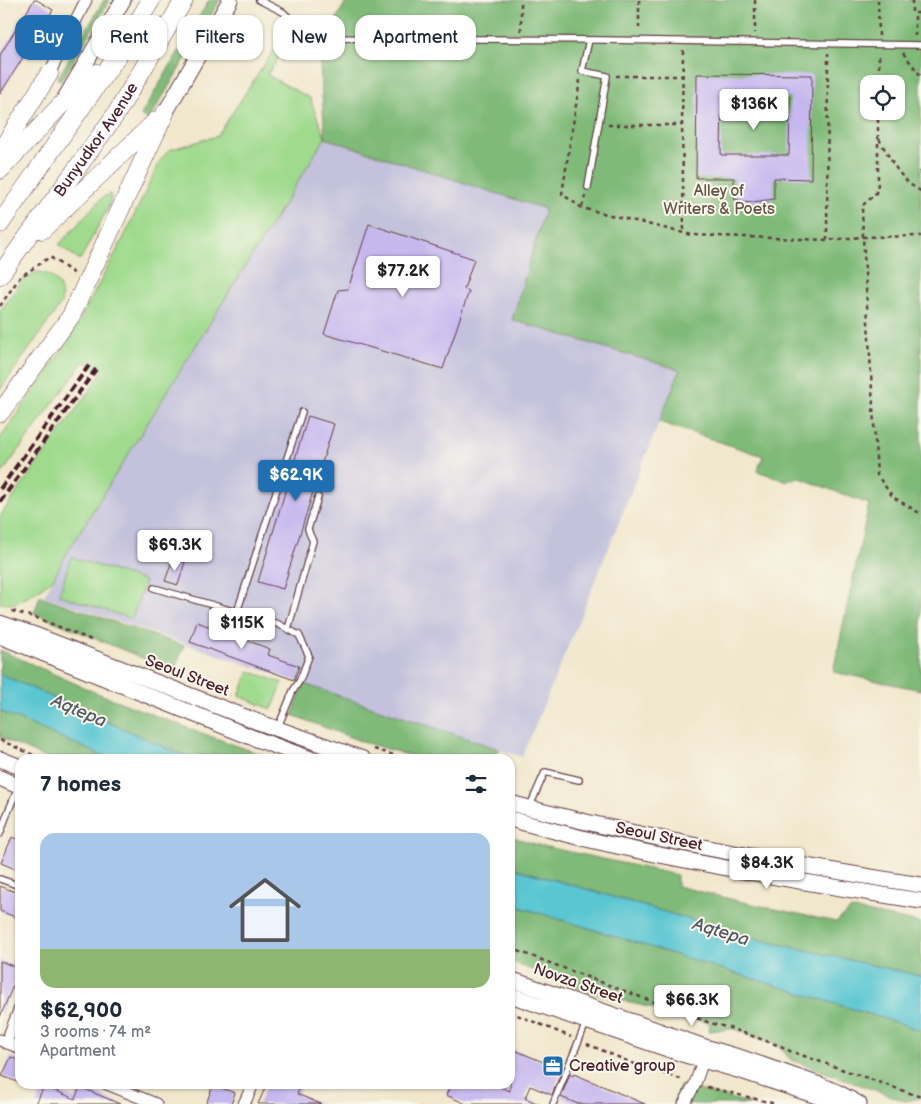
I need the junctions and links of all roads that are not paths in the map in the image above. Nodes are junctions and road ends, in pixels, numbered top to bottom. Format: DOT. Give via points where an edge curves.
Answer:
graph roads {
  1 [pos="86,0"];
  2 [pos="123,0"];
  3 [pos="151,0"];
  4 [pos="184,0"];
  5 [pos="230,0"];
  6 [pos="259,0"];
  7 [pos="142,15"];
  8 [pos="589,40"];
  9 [pos="918,45"];
  10 [pos="112,60"];
  11 [pos="115,60"];
  12 [pos="49,74"];
  13 [pos="60,106"];
  14 [pos="165,113"];
  15 [pos="0,152"];
  16 [pos="0,170"];
  17 [pos="588,187"];
  18 [pos="17,200"];
  19 [pos="0,224"];
  20 [pos="5,268"];
  21 [pos="302,412"];
  22 [pos="0,413"];
  23 [pos="318,497"];
  24 [pos="154,588"];
  25 [pos="237,612"];
  26 [pos="0,623"];
  27 [pos="288,629"];
  28 [pos="0,636"];
  29 [pos="278,729"];
  30 [pos="297,754"];
  31 [pos="348,754"];
  32 [pos="0,759"];
  33 [pos="15,766"];
  34 [pos="0,778"];
  35 [pos="579,780"];
  36 [pos="15,784"];
  37 [pos="15,795"];
  38 [pos="515,804"];
  39 [pos="530,808"];
  40 [pos="515,819"];
  41 [pos="0,834"];
  42 [pos="0,879"];
  43 [pos="15,884"];
  44 [pos="921,885"];
  45 [pos="921,901"];
  46 [pos="515,981"];
  47 [pos="515,997"];
  48 [pos="15,1018"];
  49 [pos="586,1021"];
  50 [pos="3,1041"];
  51 [pos="15,1046"];
  52 [pos="706,1054"];
  53 [pos="123,1089"];
  54 [pos="251,1089"];
  55 [pos="156,1104"];
  56 [pos="244,1104"];
  57 [pos="553,1104"];
  58 [pos="684,1104"];
  59 [pos="841,1104"];
  60 [pos="859,1104"];
  1 -- 12 [label="street"];
  2 -- 13 [label="main road"];
  3 -- 7 [label="main road, Bunyudkor Avenue"];
  4 -- 20 [label="main road, Bunyudkor Avenue" via="116,114"];
  5 -- 14 [label="main road"];
  6 -- 8 [label="lane" via="283,12 300,28 334,38"];
  8 -- 9 [label="lane"];
  8 -- 17 [label="lane" via="582,72 608,76"];
  10 -- 13 [label="main road"];
  11 -- 18 [label="main road, Bunyudkor Avenue"];
  12 -- 15 [label="main road"];
  13 -- 16 [label="main road"];
  13 -- 18 [label="main road"];
  14 -- 20 [label="main road"];
  14 -- 22 [label="main road" via="71,316"];
  18 -- 19 [label="main road, Bunyudkor Avenue"];
  21 -- 25 [label="lane"];
  23 -- 27 [label="lane" via="308,529 313,541"];
  24 -- 25 [label="lane"];
  25 -- 27 [label="lane"];
  26 -- 29 [label="main road, Seoul Street"];
  27 -- 29 [label="lane" via="299,634 309,656"];
  28 -- 30 [label="main road, Seoul Street"];
  29 -- 31 [label="main road, Seoul Street"];
  32 -- 33 [label="main road"];
  34 -- 36 [label="main road"];
  35 -- 39 [label="lane" via="545,772"];
  37 -- 41 [label="lane"];
  38 -- 39 [label="main road, Seoul Street"];
  39 -- 44 [label="main road, Seoul Street" via="716,850"];
  40 -- 45 [label="main road, Seoul Street" via="665,856"];
  42 -- 43 [label="lane"];
  46 -- 52 [label="main road, Novza Street"];
  47 -- 49 [label="main road, Novza Street"];
  48 -- 50 [label="street"];
  49 -- 52 [label="main road, Novza Street" via="682,1054"];
  49 -- 57 [label="lane"];
  50 -- 51 [label="street"];
  52 -- 58 [label="street"];
  52 -- 59 [label="main road, Novza Street" via="741,1071"];
  52 -- 60 [label="main road, Novza Street" via="745,1059 820,1085"];
  53 -- 55 [label="street"];
  54 -- 56 [label="street"];
}
